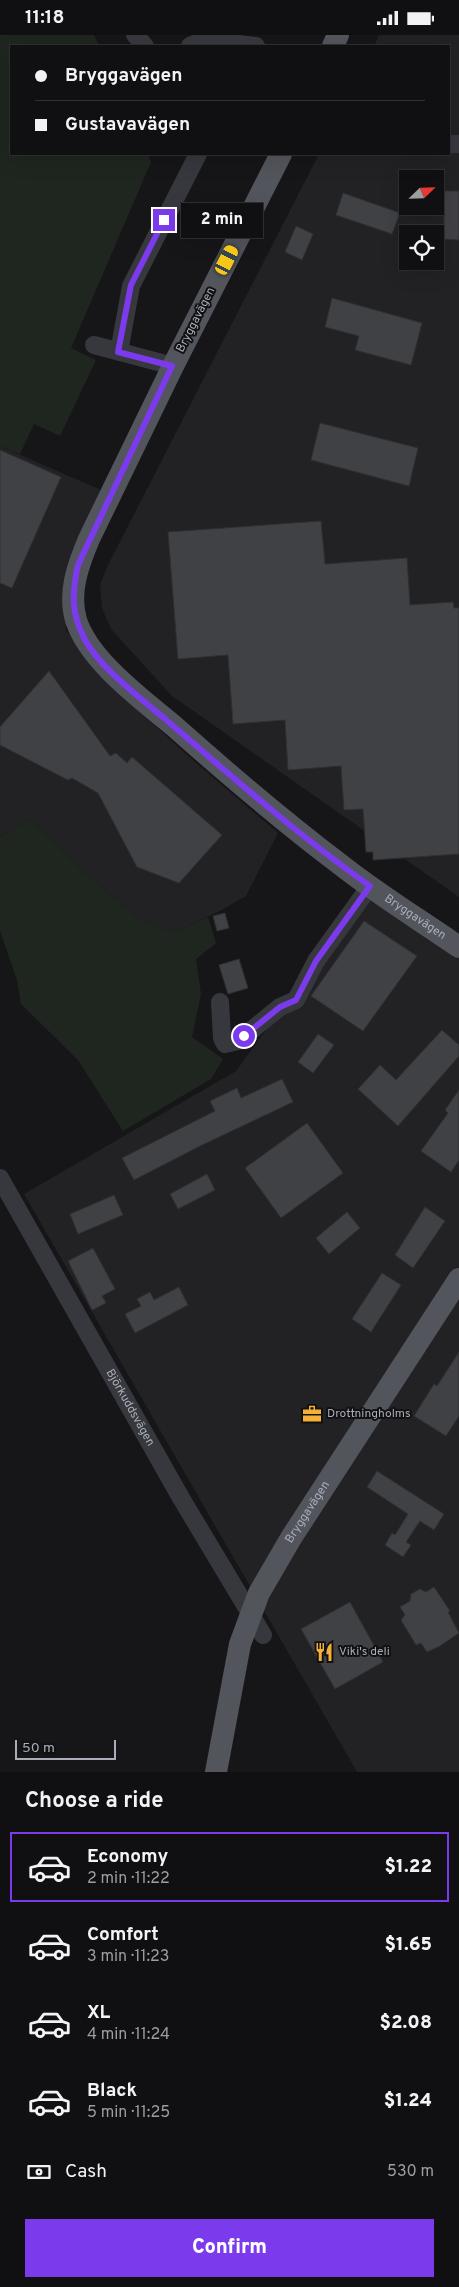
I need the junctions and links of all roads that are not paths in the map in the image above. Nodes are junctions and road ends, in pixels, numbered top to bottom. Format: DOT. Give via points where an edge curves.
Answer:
graph roads {
  1 [pos="135,35"];
  2 [pos="200,42"];
  3 [pos="144,45"];
  4 [pos="242,45"];
  5 [pos="197,155"];
  6 [pos="280,155"];
  7 [pos="94,345"];
  8 [pos="118,352"];
  9 [pos="172,366"];
  10 [pos="370,886"];
  11 [pos="459,947"];
  12 [pos="220,1001"];
  13 [pos="0,1178"];
  14 [pos="459,1279"];
  15 [pos="251,1612"];
  16 [pos="262,1635"];
  17 [pos="216,1772"];
  1 -- 3 [label="street"];
  2 -- 4 [label="street"];
  5 -- 8 [label="street" via="131,285"];
  6 -- 9 [label="main road, Bryggavägen"];
  7 -- 8 [label="street"];
  8 -- 9 [label="street"];
  9 -- 10 [label="main road, Bryggavägen" via="78,565 72,597 76,621 85,640 100,659 143,700 234,779"];
  10 -- 11 [label="main road, Bryggavägen"];
  10 -- 12 [label="street, Bryggavägen" via="316,961 296,1000 280,1007 230,1044 222,1038"];
  13 -- 15 [label="street, Björkuddsvägen" via="182,1498"];
  14 -- 15 [label="main road, Bryggavägen" via="291,1538"];
  15 -- 16 [label="street, Björkuddsvägen"];
  15 -- 17 [label="main road, Bryggavägen" via="240,1644"];
}
